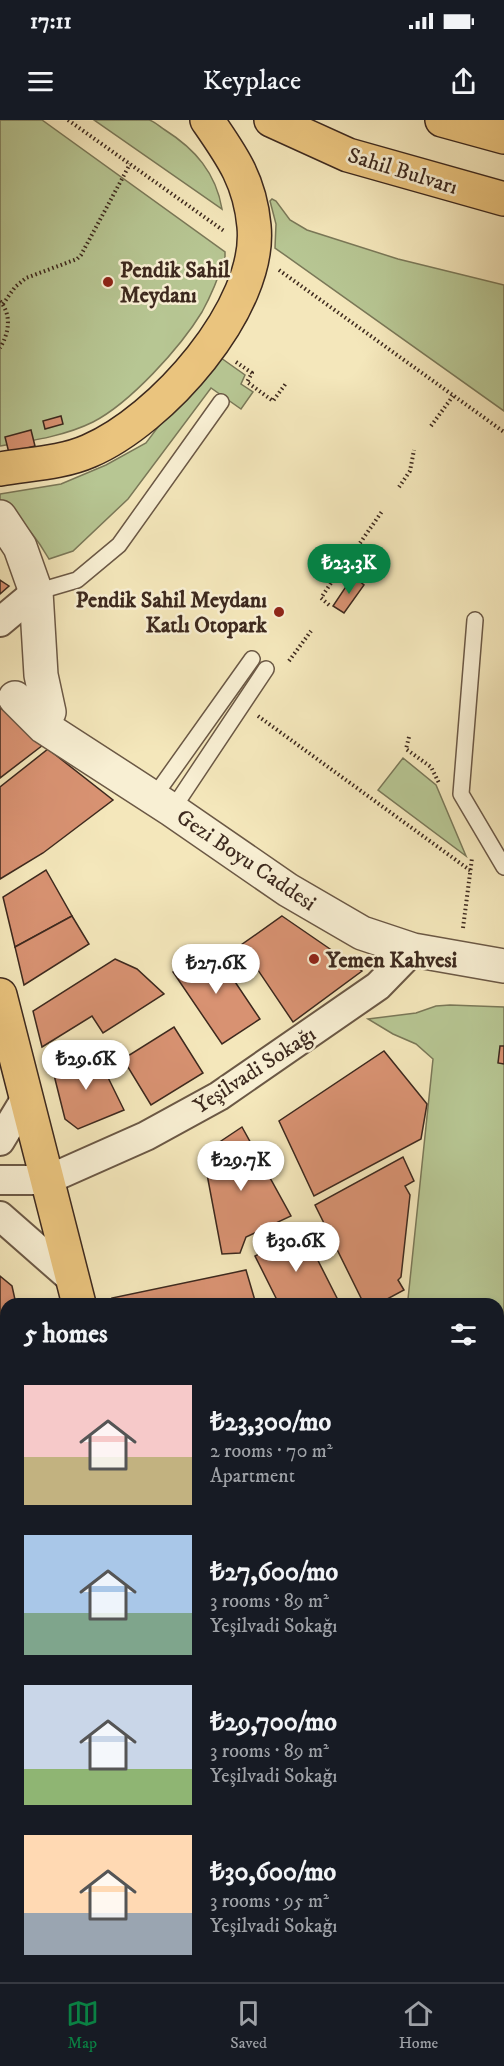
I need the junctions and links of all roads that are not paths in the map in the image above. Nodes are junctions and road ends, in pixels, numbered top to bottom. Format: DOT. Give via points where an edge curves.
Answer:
graph roads {
  1 [pos="207,120"];
  2 [pos="270,120"];
  3 [pos="442,120"];
  4 [pos="504,137"];
  5 [pos="504,199"];
  6 [pos="221,402"];
  7 [pos="0,469"];
  8 [pos="0,517"];
  9 [pos="36,592"];
  10 [pos="475,620"];
  11 [pos="0,622"];
  12 [pos="252,659"];
  13 [pos="266,669"];
  14 [pos="8,693"];
  15 [pos="49,711"];
  16 [pos="166,799"];
  17 [pos="504,867"];
  18 [pos="406,948"];
  19 [pos="504,966"];
  20 [pos="0,995"];
  21 [pos="26,1098"];
  22 [pos="0,1141"];
  23 [pos="0,1180"];
  24 [pos="47,1180"];
  25 [pos="0,1216"];
  26 [pos="76,1292"];
  1 -- 7 [label="main road" via="242,175 254,227 254,252 248,276 226,323 168,394 127,430 68,458"];
  2 -- 5 [label="main road, Sahil Bulvarı" via="348,155"];
  3 -- 4 [label="main road"];
  6 -- 9 [label="lane" via="119,545 77,580"];
  8 -- 9 [label="street" via="20,547"];
  9 -- 11 [label="street"];
  9 -- 15 [label="street" via="41,675"];
  10 -- 17 [label="lane" via="461,794"];
  12 -- 16 [label="lane"];
  13 -- 16 [label="lane"];
  14 -- 15 [label="street"];
  14 -- 16 [label="street, Gezi Boyu Caddesi" via="44,727"];
  15 -- 16 [label="street"];
  16 -- 18 [label="street" via="370,922"];
  18 -- 19 [label="street"];
  18 -- 24 [label="street, Yeşilvadi Sokağı" via="378,986 219,1096 146,1136"];
  20 -- 21 [label="main road"];
  21 -- 22 [label="street"];
  21 -- 24 [label="main road"];
  23 -- 24 [label="street"];
  24 -- 26 [label="main road"];
  25 -- 26 [label="street"];
}
